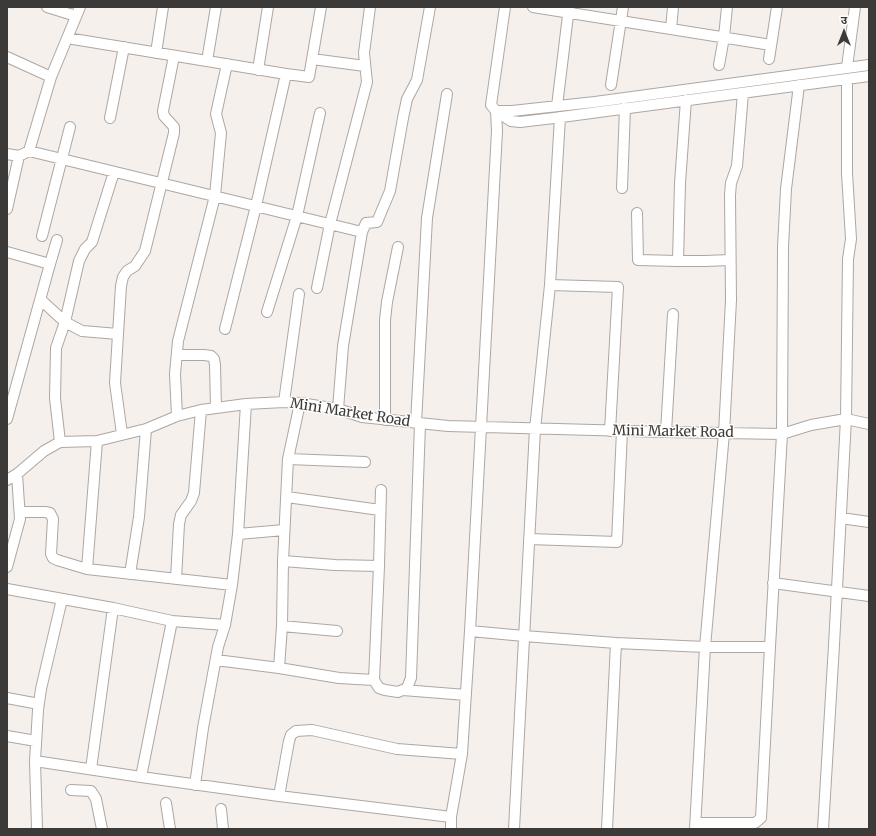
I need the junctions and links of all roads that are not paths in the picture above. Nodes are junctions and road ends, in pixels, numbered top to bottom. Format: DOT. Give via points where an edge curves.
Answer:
graph roads {
  1 [pos="47,7"];
  2 [pos="163,7"];
  3 [pos="216,7"];
  4 [pos="268,7"];
  5 [pos="321,7"];
  6 [pos="370,7"];
  7 [pos="430,7"];
  8 [pos="505,7"];
  9 [pos="533,7"];
  10 [pos="623,7"];
  11 [pos="674,7"];
  12 [pos="727,7"];
  13 [pos="776,7"];
  14 [pos="855,7"];
  15 [pos="569,10"];
  16 [pos="78,12"];
  17 [pos="621,21"];
  18 [pos="671,28"];
  19 [pos="724,37"];
  20 [pos="67,38"];
  21 [pos="771,45"];
  22 [pos="124,47"];
  23 [pos="156,53"];
  24 [pos="174,56"];
  25 [pos="7,57"];
  26 [pos="312,59"];
  27 [pos="769,59"];
  28 [pos="207,61"];
  29 [pos="227,64"];
  30 [pos="869,65"];
  31 [pos="365,66"];
  32 [pos="719,66"];
  33 [pos="847,67"];
  34 [pos="258,70"];
  35 [pos="286,74"];
  36 [pos="869,76"];
  37 [pos="51,78"];
  38 [pos="847,79"];
  39 [pos="611,85"];
  40 [pos="799,85"];
  41 [pos="743,92"];
  42 [pos="447,94"];
  43 [pos="686,100"];
  44 [pos="557,106"];
  45 [pos="625,108"];
  46 [pos="496,111"];
  47 [pos="320,113"];
  48 [pos="560,117"];
  49 [pos="110,118"];
  50 [pos="70,126"];
  51 [pos="30,151"];
  52 [pos="7,154"];
  53 [pos="19,156"];
  54 [pos="61,158"];
  55 [pos="114,172"];
  56 [pos="161,183"];
  57 [pos="622,188"];
  58 [pos="215,196"];
  59 [pos="256,206"];
  60 [pos="7,209"];
  61 [pos="637,213"];
  62 [pos="297,216"];
  63 [pos="330,224"];
  64 [pos="362,232"];
  65 [pos="42,236"];
  66 [pos="57,240"];
  67 [pos="398,247"];
  68 [pos="7,252"];
  69 [pos="730,260"];
  70 [pos="678,261"];
  71 [pos="50,264"];
  72 [pos="550,285"];
  73 [pos="317,288"];
  74 [pos="299,294"];
  75 [pos="41,300"];
  76 [pos="267,312"];
  77 [pos="673,314"];
  78 [pos="65,322"];
  79 [pos="225,329"];
  80 [pos="118,334"];
  81 [pos="177,355"];
  82 [pos="284,402"];
  83 [pos="246,404"];
  84 [pos="300,404"];
  85 [pos="216,408"];
  86 [pos="338,409"];
  87 [pos="201,410"];
  88 [pos="177,416"];
  89 [pos="7,418"];
  90 [pos="846,419"];
  91 [pos="385,420"];
  92 [pos="418,424"];
  93 [pos="869,424"];
  94 [pos="481,427"];
  95 [pos="146,429"];
  96 [pos="535,429"];
  97 [pos="610,431"];
  98 [pos="622,431"];
  99 [pos="666,432"];
  100 [pos="724,433"];
  101 [pos="122,434"];
  102 [pos="782,434"];
  103 [pos="97,441"];
  104 [pos="60,442"];
  105 [pos="288,459"];
  106 [pos="365,462"];
  107 [pos="17,474"];
  108 [pos="7,480"];
  109 [pos="381,490"];
  110 [pos="287,497"];
  111 [pos="380,510"];
  112 [pos="20,512"];
  113 [pos="841,518"];
  114 [pos="869,522"];
  115 [pos="284,530"];
  116 [pos="238,534"];
  117 [pos="529,539"];
  118 [pos="283,561"];
  119 [pos="379,566"];
  120 [pos="7,567"];
  121 [pos="86,569"];
  122 [pos="130,574"];
  123 [pos="176,579"];
  124 [pos="773,583"];
  125 [pos="232,585"];
  126 [pos="7,589"];
  127 [pos="837,592"];
  128 [pos="869,596"];
  129 [pos="62,599"];
  130 [pos="113,608"];
  131 [pos="172,621"];
  132 [pos="225,625"];
  133 [pos="282,626"];
  134 [pos="337,631"];
  135 [pos="470,631"];
  136 [pos="524,636"];
  137 [pos="616,642"];
  138 [pos="706,647"];
  139 [pos="770,647"];
  140 [pos="216,660"];
  141 [pos="279,668"];
  142 [pos="374,680"];
  143 [pos="403,690"];
  144 [pos="466,695"];
  145 [pos="7,698"];
  146 [pos="39,704"];
  147 [pos="7,736"];
  148 [pos="36,741"];
  149 [pos="462,754"];
  150 [pos="35,761"];
  151 [pos="91,769"];
  152 [pos="141,777"];
  153 [pos="195,785"];
  154 [pos="71,790"];
  155 [pos="279,796"];
  156 [pos="166,804"];
  157 [pos="221,809"];
  158 [pos="451,817"];
  159 [pos="695,826"];
  160 [pos="38,829"];
  161 [pos="102,829"];
  162 [pos="170,829"];
  163 [pos="223,829"];
  164 [pos="451,829"];
  165 [pos="514,829"];
  166 [pos="606,829"];
  167 [pos="823,829"];
  1 -- 16 [label="street"];
  2 -- 23 [label="street"];
  3 -- 28 [label="street"];
  4 -- 34 [label="street"];
  5 -- 26 [label="street"];
  6 -- 31 [label="street" via="364,53"];
  7 -- 64 [label="street" via="417,80 406,103 390,190 377,222 366,223"];
  8 -- 46 [label="street" via="491,105"];
  9 -- 15 [label="street"];
  10 -- 17 [label="street"];
  11 -- 18 [label="street"];
  12 -- 19 [label="street"];
  13 -- 21 [label="street"];
  14 -- 33 [label="street"];
  15 -- 17 [label="street"];
  15 -- 44 [label="street"];
  16 -- 20 [label="street"];
  17 -- 18 [label="street"];
  17 -- 39 [label="street"];
  18 -- 19 [label="street"];
  19 -- 21 [label="street"];
  19 -- 32 [label="street"];
  20 -- 22 [label="street"];
  20 -- 37 [label="street"];
  21 -- 27 [label="street"];
  22 -- 23 [label="street"];
  22 -- 49 [label="street"];
  23 -- 24 [label="street"];
  24 -- 28 [label="street"];
  24 -- 56 [label="street" via="163,112 174,127 174,132"];
  25 -- 37 [label="street"];
  26 -- 31 [label="street"];
  26 -- 35 [label="street" via="309,77"];
  28 -- 29 [label="street"];
  29 -- 34 [label="street"];
  29 -- 58 [label="street" via="216,114 221,133"];
  30 -- 33 [label="street"];
  31 -- 63 [label="street" via="367,82"];
  33 -- 44 [label="street"];
  34 -- 35 [label="street"];
  35 -- 59 [label="street"];
  36 -- 38 [label="street"];
  37 -- 51 [label="street"];
  38 -- 40 [label="street"];
  38 -- 90 [label="street" via="847,173 851,239 848,259"];
  40 -- 41 [label="street"];
  40 -- 102 [label="street" via="786,189 783,247"];
  41 -- 43 [label="street"];
  41 -- 69 [label="street" via="737,166 730,195"];
  42 -- 92 [label="street" via="426,218"];
  43 -- 45 [label="street"];
  43 -- 70 [label="street"];
  44 -- 46 [label="street"];
  45 -- 48 [label="street"];
  45 -- 57 [label="street"];
  46 -- 48 [label="street" via="511,121 520,122"];
  46 -- 94 [label="street"];
  47 -- 62 [label="street"];
  48 -- 72 [label="street"];
  50 -- 54 [label="street"];
  51 -- 53 [label="street"];
  51 -- 54 [label="street"];
  52 -- 53 [label="street"];
  53 -- 60 [label="street"];
  54 -- 55 [label="street"];
  54 -- 65 [label="street"];
  55 -- 56 [label="street"];
  55 -- 78 [label="street" via="92,242 79,261"];
  56 -- 58 [label="street"];
  56 -- 80 [label="street" via="144,251 135,266 127,271 121,286"];
  58 -- 59 [label="street"];
  58 -- 81 [label="street" via="186,306"];
  59 -- 62 [label="street"];
  59 -- 79 [label="street"];
  61 -- 70 [label="street" via="638,260"];
  62 -- 63 [label="street"];
  62 -- 76 [label="street"];
  63 -- 64 [label="street"];
  63 -- 73 [label="street"];
  64 -- 86 [label="street" via="343,346"];
  66 -- 71 [label="street"];
  67 -- 91 [label="street" via="385,320"];
  68 -- 71 [label="street"];
  69 -- 70 [label="street"];
  69 -- 100 [label="street" via="731,300"];
  71 -- 75 [label="street"];
  72 -- 96 [label="street"];
  72 -- 97 [label="street" via="618,287"];
  74 -- 82 [label="street"];
  75 -- 78 [label="street"];
  75 -- 89 [label="street"];
  77 -- 99 [label="street"];
  78 -- 80 [label="street" via="82,331"];
  78 -- 104 [label="street" via="56,348 55,398"];
  80 -- 101 [label="street" via="115,383"];
  81 -- 85 [label="street" via="204,355 214,359"];
  81 -- 88 [label="street"];
  82 -- 83 [label="street, Mini Market Road"];
  82 -- 84 [label="street, Mini Market Road"];
  83 -- 85 [label="street, Mini Market Road"];
  83 -- 116 [label="street"];
  84 -- 86 [label="street, Mini Market Road"];
  84 -- 105 [label="street"];
  85 -- 87 [label="street, Mini Market Road"];
  86 -- 91 [label="street, Mini Market Road" via="362,417"];
  87 -- 88 [label="street, Mini Market Road"];
  87 -- 123 [label="street" via="194,493 179,524"];
  88 -- 95 [label="street, Mini Market Road"];
  90 -- 93 [label="street"];
  90 -- 102 [label="street, Mini Market Road" via="811,425"];
  90 -- 113 [label="street"];
  91 -- 92 [label="street, Mini Market Road"];
  92 -- 94 [label="street, Mini Market Road"];
  92 -- 143 [label="street" via="411,678 409,685"];
  94 -- 96 [label="street, Mini Market Road"];
  94 -- 135 [label="street"];
  95 -- 101 [label="street, Mini Market Road"];
  95 -- 122 [label="street" via="139,517"];
  96 -- 97 [label="street, Mini Market Road"];
  96 -- 117 [label="street"];
  97 -- 98 [label="street, Mini Market Road"];
  98 -- 99 [label="street, Mini Market Road"];
  98 -- 117 [label="street" via="617,542"];
  99 -- 100 [label="street, Mini Market Road"];
  100 -- 102 [label="street, Mini Market Road"];
  100 -- 138 [label="street"];
  101 -- 103 [label="street, Mini Market Road"];
  102 -- 124 [label="street"];
  103 -- 104 [label="street, Mini Market Road"];
  103 -- 121 [label="street"];
  104 -- 107 [label="street, Mini Market Road" via="44,451"];
  105 -- 106 [label="street"];
  105 -- 110 [label="street"];
  107 -- 108 [label="street, Mini Market Road"];
  107 -- 112 [label="street"];
  109 -- 111 [label="street"];
  110 -- 111 [label="street"];
  110 -- 115 [label="street"];
  111 -- 119 [label="street"];
  112 -- 120 [label="street"];
  112 -- 121 [label="street" via="50,513 53,519 50,554 57,560"];
  113 -- 114 [label="street"];
  113 -- 127 [label="street"];
  115 -- 116 [label="street"];
  115 -- 118 [label="street"];
  116 -- 125 [label="street"];
  117 -- 136 [label="street"];
  118 -- 119 [label="street"];
  118 -- 133 [label="street"];
  119 -- 142 [label="street"];
  121 -- 122 [label="street"];
  122 -- 123 [label="street"];
  123 -- 125 [label="street"];
  124 -- 127 [label="street"];
  124 -- 139 [label="street"];
  125 -- 132 [label="street"];
  126 -- 129 [label="street"];
  127 -- 128 [label="street"];
  127 -- 167 [label="street"];
  129 -- 130 [label="street"];
  129 -- 146 [label="street"];
  130 -- 131 [label="street"];
  130 -- 151 [label="street"];
  131 -- 132 [label="street"];
  131 -- 152 [label="street"];
  132 -- 140 [label="street"];
  133 -- 134 [label="street"];
  133 -- 141 [label="street"];
  135 -- 136 [label="street"];
  135 -- 144 [label="street"];
  136 -- 137 [label="street"];
  136 -- 165 [label="street"];
  137 -- 138 [label="street"];
  137 -- 166 [label="street"];
  138 -- 139 [label="street"];
  138 -- 159 [label="street"];
  139 -- 159 [label="street" via="761,818 756,823"];
  140 -- 141 [label="street"];
  140 -- 153 [label="street"];
  141 -- 142 [label="street" via="340,678"];
  142 -- 143 [label="street" via="379,688 398,692"];
  143 -- 144 [label="street"];
  144 -- 149 [label="street"];
  145 -- 146 [label="street"];
  146 -- 148 [label="street"];
  147 -- 148 [label="street"];
  148 -- 150 [label="street"];
  149 -- 155 [label="street" via="397,749 312,730 296,732 291,735 289,741"];
  149 -- 158 [label="street"];
  150 -- 151 [label="street"];
  150 -- 160 [label="street"];
  151 -- 152 [label="street"];
  152 -- 153 [label="street"];
  153 -- 155 [label="street"];
  154 -- 161 [label="street" via="91,791 96,798"];
  155 -- 158 [label="street"];
  156 -- 162 [label="street"];
  157 -- 163 [label="street"];
  158 -- 164 [label="street"];
}
